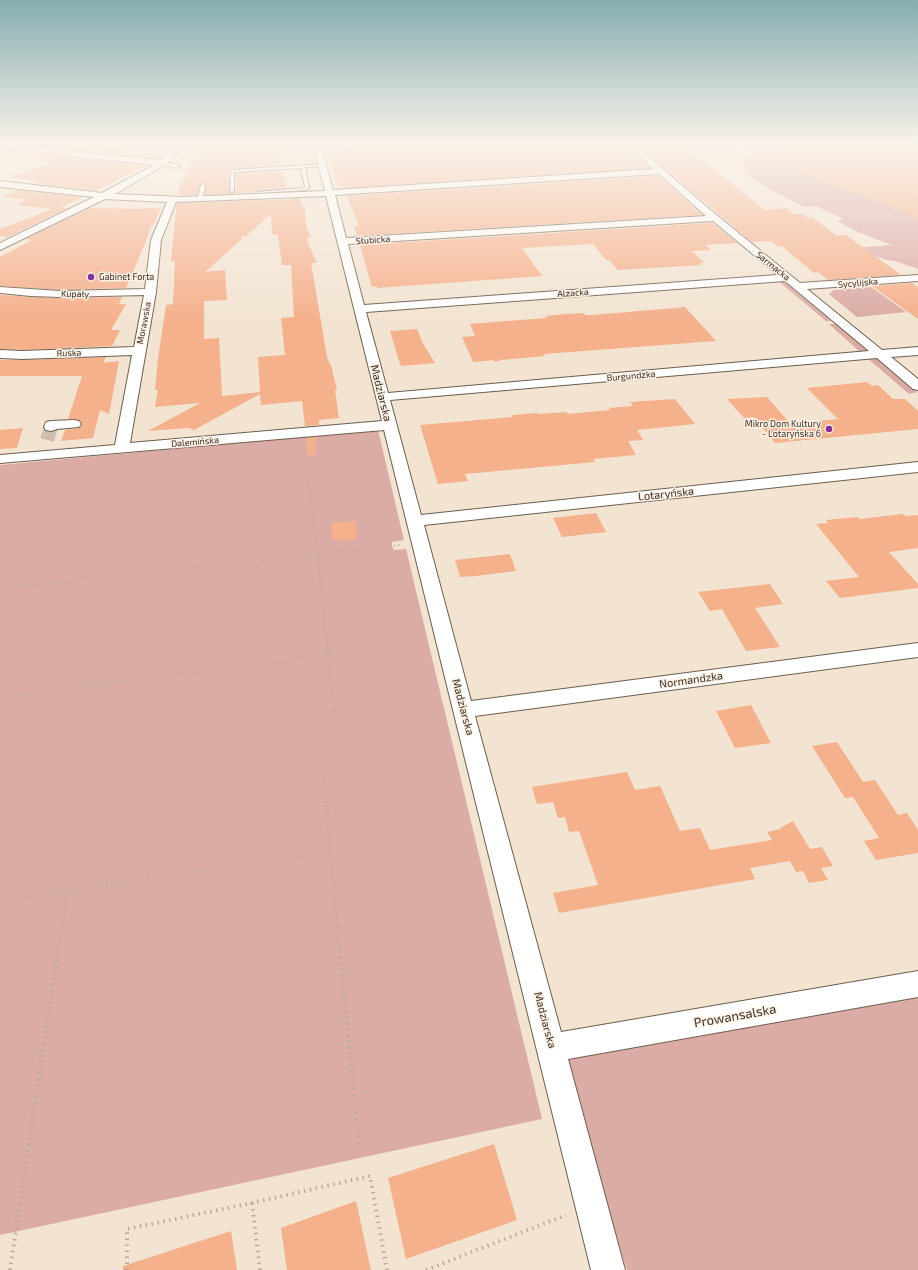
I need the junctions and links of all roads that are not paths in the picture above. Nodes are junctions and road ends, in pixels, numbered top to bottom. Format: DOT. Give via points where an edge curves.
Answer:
graph roads {
  1 [pos="89,203"];
  2 [pos="170,203"];
  3 [pos="333,203"];
  4 [pos="698,203"];
  5 [pos="715,218"];
  6 [pos="342,241"];
  7 [pos="0,246"];
  8 [pos="787,278"];
  9 [pos="918,278"];
  10 [pos="798,286"];
  11 [pos="0,290"];
  12 [pos="150,292"];
  13 [pos="360,309"];
  14 [pos="139,351"];
  15 [pos="918,351"];
  16 [pos="0,354"];
  17 [pos="880,355"];
  18 [pos="918,386"];
  19 [pos="383,397"];
  20 [pos="74,424"];
  21 [pos="389,425"];
  22 [pos="51,427"];
  23 [pos="122,448"];
  24 [pos="0,458"];
  25 [pos="918,467"];
  26 [pos="414,521"];
  27 [pos="918,650"];
  28 [pos="464,710"];
  29 [pos="918,984"];
  30 [pos="552,1048"];
  31 [pos="608,1270"];
  1 -- 7 [label="street"];
  2 -- 12 [label="street, Morawska" via="156,240"];
  3 -- 6 [label="street, Madziarska"];
  4 -- 5 [label="street, Sarmacka"];
  5 -- 6 [label="street, Słubicka"];
  5 -- 8 [label="street, Sarmacka"];
  6 -- 13 [label="street, Madziarska"];
  8 -- 10 [label="street, Sarmacka"];
  8 -- 13 [label="street, Alzacka"];
  9 -- 10 [label="street, Sycylijska"];
  10 -- 17 [label="street, Sarmacka"];
  11 -- 12 [label="street, Kupały" via="60,294"];
  12 -- 14 [label="street, Morawska"];
  13 -- 19 [label="street, Madziarska"];
  14 -- 16 [label="street, Ruska"];
  14 -- 23 [label="street, Morawska"];
  15 -- 17 [label="street, Burgundzka"];
  17 -- 18 [label="street, Sarmacka"];
  17 -- 19 [label="street, Burgundzka"];
  19 -- 21 [label="street, Madziarska"];
  20 -- 22 [label="street"];
  21 -- 23 [label="street, Dalemińska"];
  21 -- 26 [label="street, Madziarska"];
  23 -- 24 [label="street, Dalemińska"];
  25 -- 26 [label="street, Lotaryńska"];
  26 -- 28 [label="street, Madziarska"];
  27 -- 28 [label="street, Normandzka"];
  28 -- 30 [label="street, Madziarska"];
  29 -- 30 [label="street, Prowansalska"];
  30 -- 31 [label="street, Madziarska"];
}
